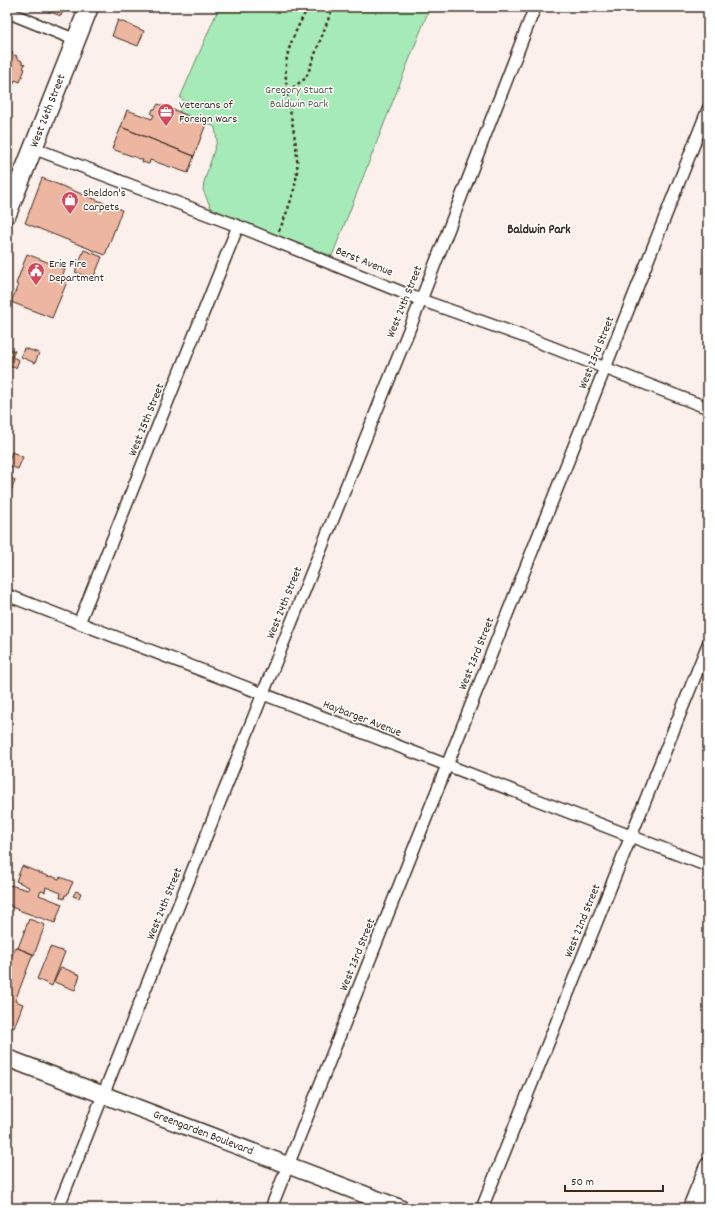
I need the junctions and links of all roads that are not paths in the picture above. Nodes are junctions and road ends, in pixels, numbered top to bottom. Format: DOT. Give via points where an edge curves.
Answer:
graph roads {
  1 [pos="89,7"];
  2 [pos="535,7"];
  3 [pos="7,12"];
  4 [pos="76,40"];
  5 [pos="708,109"];
  6 [pos="33,148"];
  7 [pos="7,214"];
  8 [pos="238,226"];
  9 [pos="421,300"];
  10 [pos="605,368"];
  11 [pos="708,408"];
  12 [pos="7,595"];
  13 [pos="79,623"];
  14 [pos="708,644"];
  15 [pos="262,694"];
  16 [pos="447,765"];
  17 [pos="631,836"];
  18 [pos="708,866"];
  19 [pos="7,1058"];
  20 [pos="103,1094"];
  21 [pos="288,1165"];
  22 [pos="708,1166"];
  23 [pos="58,1208"];
  24 [pos="271,1208"];
  25 [pos="400,1208"];
  26 [pos="482,1208"];
  27 [pos="691,1208"];
  1 -- 4 [label="main road, West 26th Street"];
  2 -- 9 [label="street, West 24th Street"];
  3 -- 4 [label="street"];
  4 -- 6 [label="main road, West 26th Street"];
  5 -- 10 [label="street, West 23rd Street"];
  6 -- 7 [label="main road, West 26th Street"];
  6 -- 8 [label="street, Berst Avenue"];
  8 -- 9 [label="street, Berst Avenue"];
  8 -- 13 [label="street, West 25th Street"];
  9 -- 10 [label="street, Berst Avenue"];
  9 -- 15 [label="street, West 24th Street"];
  10 -- 11 [label="street, Berst Avenue"];
  10 -- 16 [label="street, West 23rd Street"];
  12 -- 13 [label="street, Haybarger Avenue"];
  13 -- 15 [label="street, Haybarger Avenue"];
  14 -- 17 [label="street, West 22nd Street"];
  15 -- 16 [label="street, Haybarger Avenue"];
  15 -- 20 [label="street, West 24th Street"];
  16 -- 17 [label="street, Haybarger Avenue"];
  16 -- 21 [label="street, West 23rd Street"];
  17 -- 18 [label="street, Haybarger Avenue"];
  17 -- 26 [label="street, West 22nd Street"];
  19 -- 20 [label="street, Greengarden Boulevard"];
  20 -- 21 [label="street, Greengarden Boulevard"];
  20 -- 23 [label="street, West 24th Street"];
  21 -- 24 [label="street, West 23rd Street"];
  21 -- 25 [label="street, Greengarden Boulevard"];
  22 -- 27 [label="street"];
}
